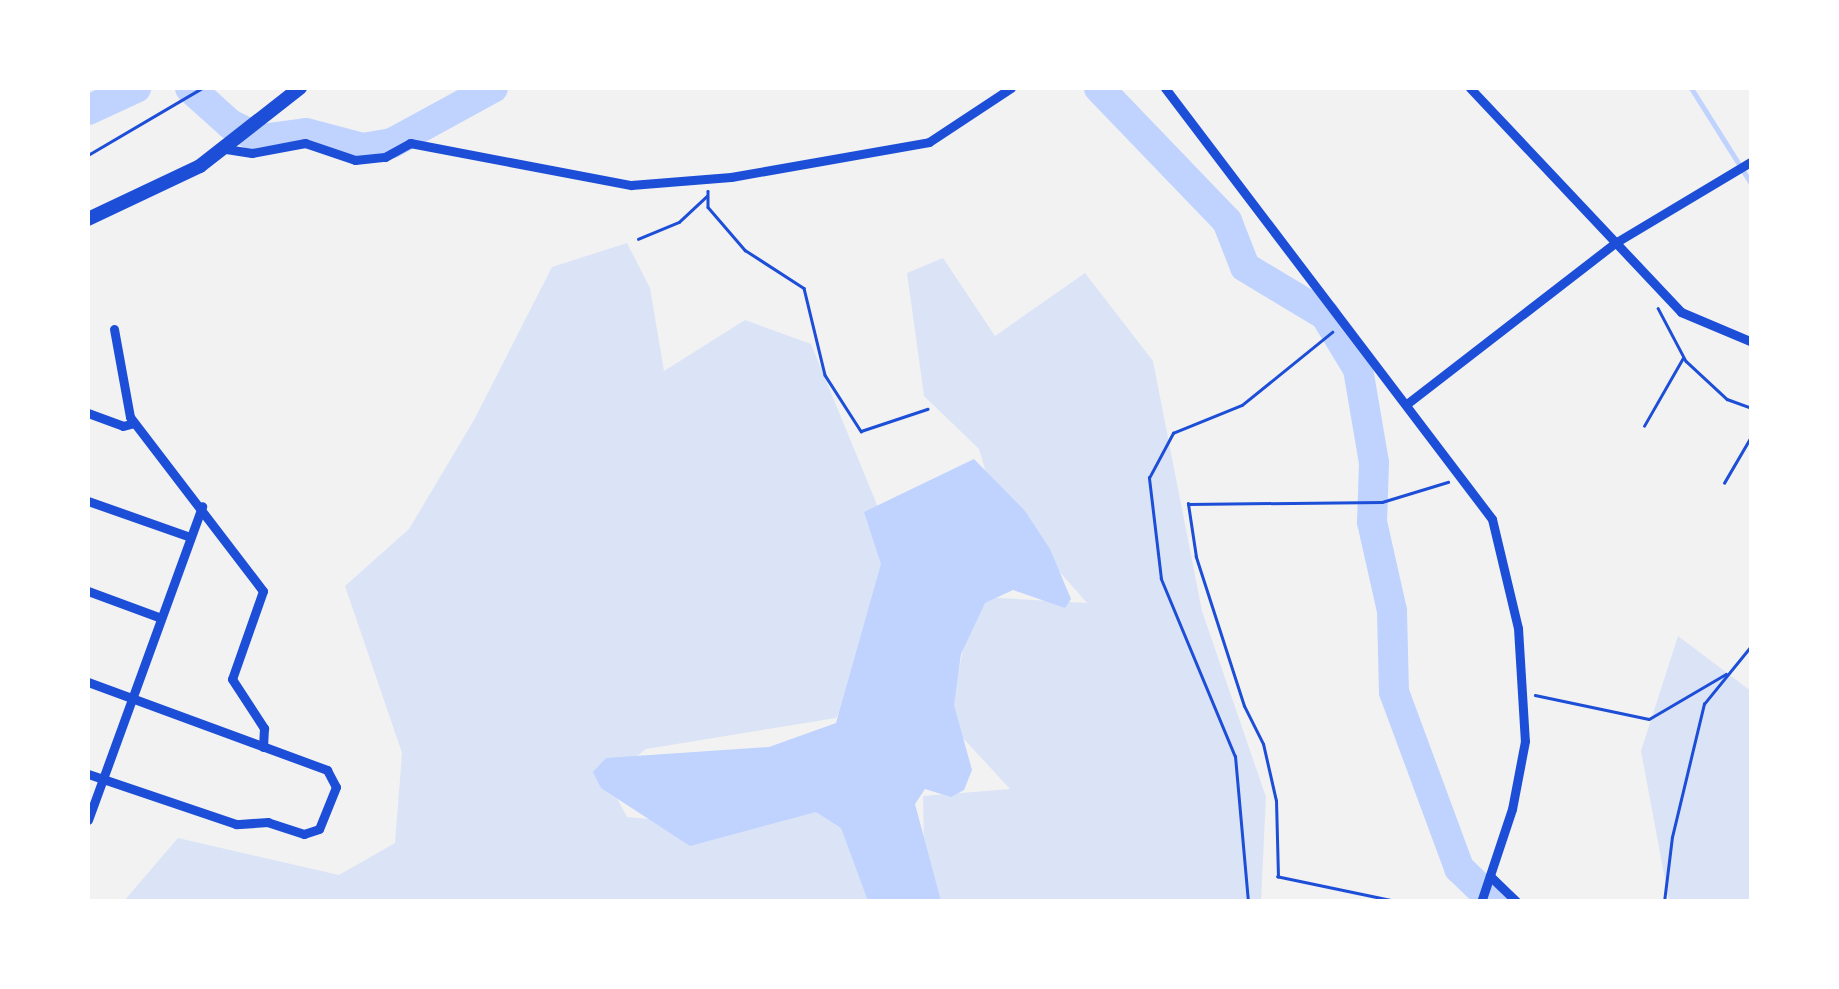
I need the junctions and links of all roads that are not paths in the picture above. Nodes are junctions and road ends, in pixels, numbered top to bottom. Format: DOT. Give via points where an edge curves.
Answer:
graph roads {
  1 [pos="300,88"];
  2 [pos="1011,88"];
  3 [pos="1166,88"];
  4 [pos="1470,88"];
  5 [pos="231,145"];
  6 [pos="1750,162"];
  7 [pos="88,219"];
  8 [pos="1615,243"];
  9 [pos="114,330"];
  10 [pos="1752,342"];
  11 [pos="1408,403"];
  12 [pos="88,413"];
  13 [pos="134,423"];
  14 [pos="88,501"];
  15 [pos="202,506"];
  16 [pos="190,537"];
  17 [pos="88,591"];
  18 [pos="161,618"];
  19 [pos="88,682"];
  20 [pos="132,698"];
  21 [pos="264,747"];
  22 [pos="88,774"];
  23 [pos="102,780"];
  24 [pos="88,820"];
  25 [pos="1488,880"];
  26 [pos="1481,902"];
  27 [pos="1518,902"];
  1 -- 5 [label="highway"];
  2 -- 5 [label="street" via="929,142 710,178 611,184 410,143 384,157 355,160 306,143 252,153"];
  3 -- 11 [label="street"];
  4 -- 8 [label="street"];
  5 -- 7 [label="highway" via="174,181"];
  6 -- 8 [label="street"];
  8 -- 10 [label="street" via="1688,318"];
  8 -- 11 [label="street"];
  9 -- 13 [label="street"];
  11 -- 25 [label="street" via="1492,518 1501,547 1524,692 1522,767"];
  12 -- 13 [label="street" via="123,426"];
  13 -- 15 [label="street"];
  14 -- 16 [label="street"];
  15 -- 16 [label="street"];
  15 -- 21 [label="street" via="263,591 232,679 264,728"];
  16 -- 18 [label="street"];
  17 -- 18 [label="street"];
  18 -- 20 [label="street"];
  19 -- 20 [label="street"];
  20 -- 21 [label="street"];
  20 -- 23 [label="street"];
  21 -- 23 [label="street" via="327,770 336,787 318,828 304,834 268,822 236,824"];
  22 -- 23 [label="street"];
  23 -- 24 [label="street"];
  25 -- 26 [label="street"];
  25 -- 27 [label="street"];
}
